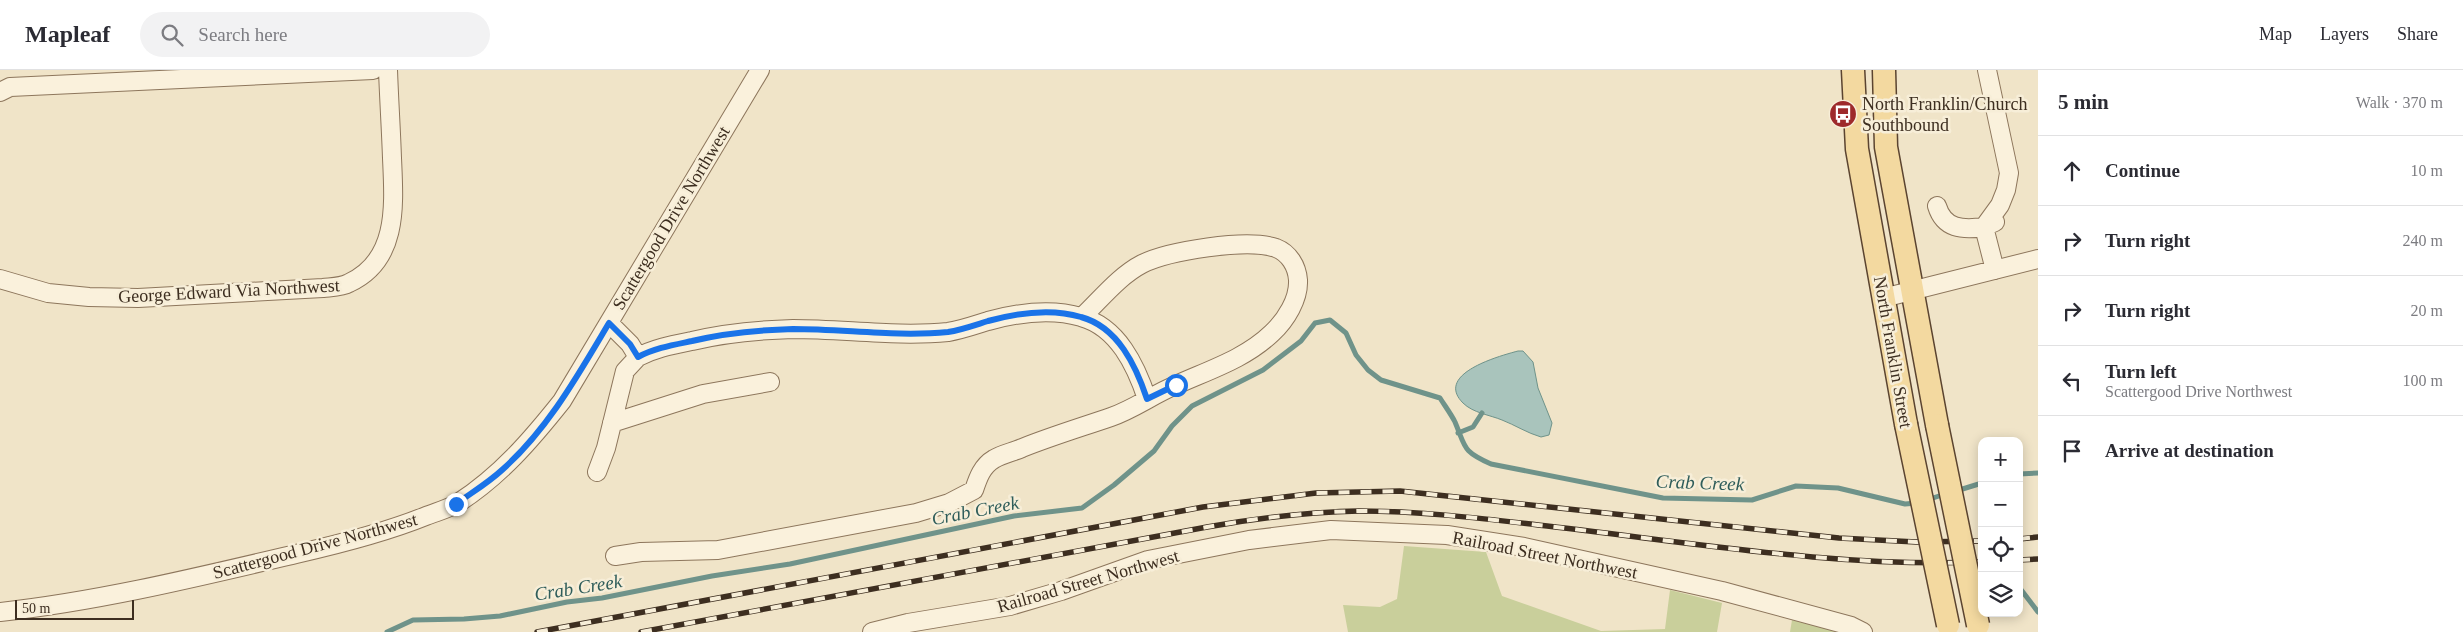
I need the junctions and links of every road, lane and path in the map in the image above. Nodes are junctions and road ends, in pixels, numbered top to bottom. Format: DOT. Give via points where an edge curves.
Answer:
graph roads {
  1 [pos="373,70"];
  2 [pos="388,70"];
  3 [pos="760,70"];
  4 [pos="1853,70"];
  5 [pos="1884,70"];
  6 [pos="1987,70"];
  7 [pos="0,92"];
  8 [pos="1937,206"];
  9 [pos="1984,227"];
  10 [pos="2038,259"];
  11 [pos="1995,270"];
  12 [pos="0,280"];
  13 [pos="1912,291"];
  14 [pos="1883,298"];
  15 [pos="1082,317"];
  16 [pos="609,323"];
  17 [pos="638,357"];
  18 [pos="770,382"];
  19 [pos="1147,399"];
  20 [pos="612,422"];
  21 [pos="597,472"];
  22 [pos="615,556"];
  23 [pos="0,612"];
  24 [pos="1949,629"];
  25 [pos="1978,629"];
  26 [pos="872,632"];
  27 [pos="1863,632"];
  1 -- 7 [label="street" via="10,87"];
  2 -- 12 [label="street, George Edward Via Northwest" via="394,205 391,232 382,253 367,271 348,284 138,298 48,293"];
  3 -- 16 [label="street, Scattergood Drive Northwest"];
  4 -- 14 [label="main road, North Franklin Street" via="1857,149"];
  5 -- 13 [label="main road, North Franklin Street" via="1886,147"];
  6 -- 9 [label="street" via="1997,110 2010,130 2019,175 2010,207 2000,220"];
  8 -- 9 [label="street" via="1940,215 1952,226"];
  9 -- 11 [label="street"];
  10 -- 11 [label="street"];
  11 -- 13 [label="street"];
  13 -- 14 [label="street"];
  13 -- 25 [label="main road, North Franklin Street, bridge"];
  14 -- 24 [label="main road, North Franklin Street, bridge"];
  15 -- 17 [label="street" via="1046,312 1000,318 950,332 896,334 793,329 724,334 655,349"];
  15 -- 19 [label="street" via="1108,332 1127,352"];
  15 -- 19 [label="street" via="1126,275 1142,264 1165,256 1201,249 1259,245 1277,248 1291,259 1298,271 1298,288 1294,302 1272,333 1242,355"];
  16 -- 17 [label="street"];
  16 -- 23 [label="street, Scattergood Drive Northwest" via="562,401 534,436 502,471 456,504 396,528 310,551 188,579 50,606"];
  17 -- 20 [label="street" via="625,371"];
  18 -- 20 [label="street" via="703,394"];
  19 -- 22 [label="street" via="1113,416 1072,428 993,460 980,473 974,490 948,503 916,513 718,550"];
  20 -- 21 [label="street"];
  26 -- 27 [label="street, Railroad Street Northwest" via="1010,606 1148,560 1249,540 1331,530 1447,535 1524,547 1722,591"];
}
